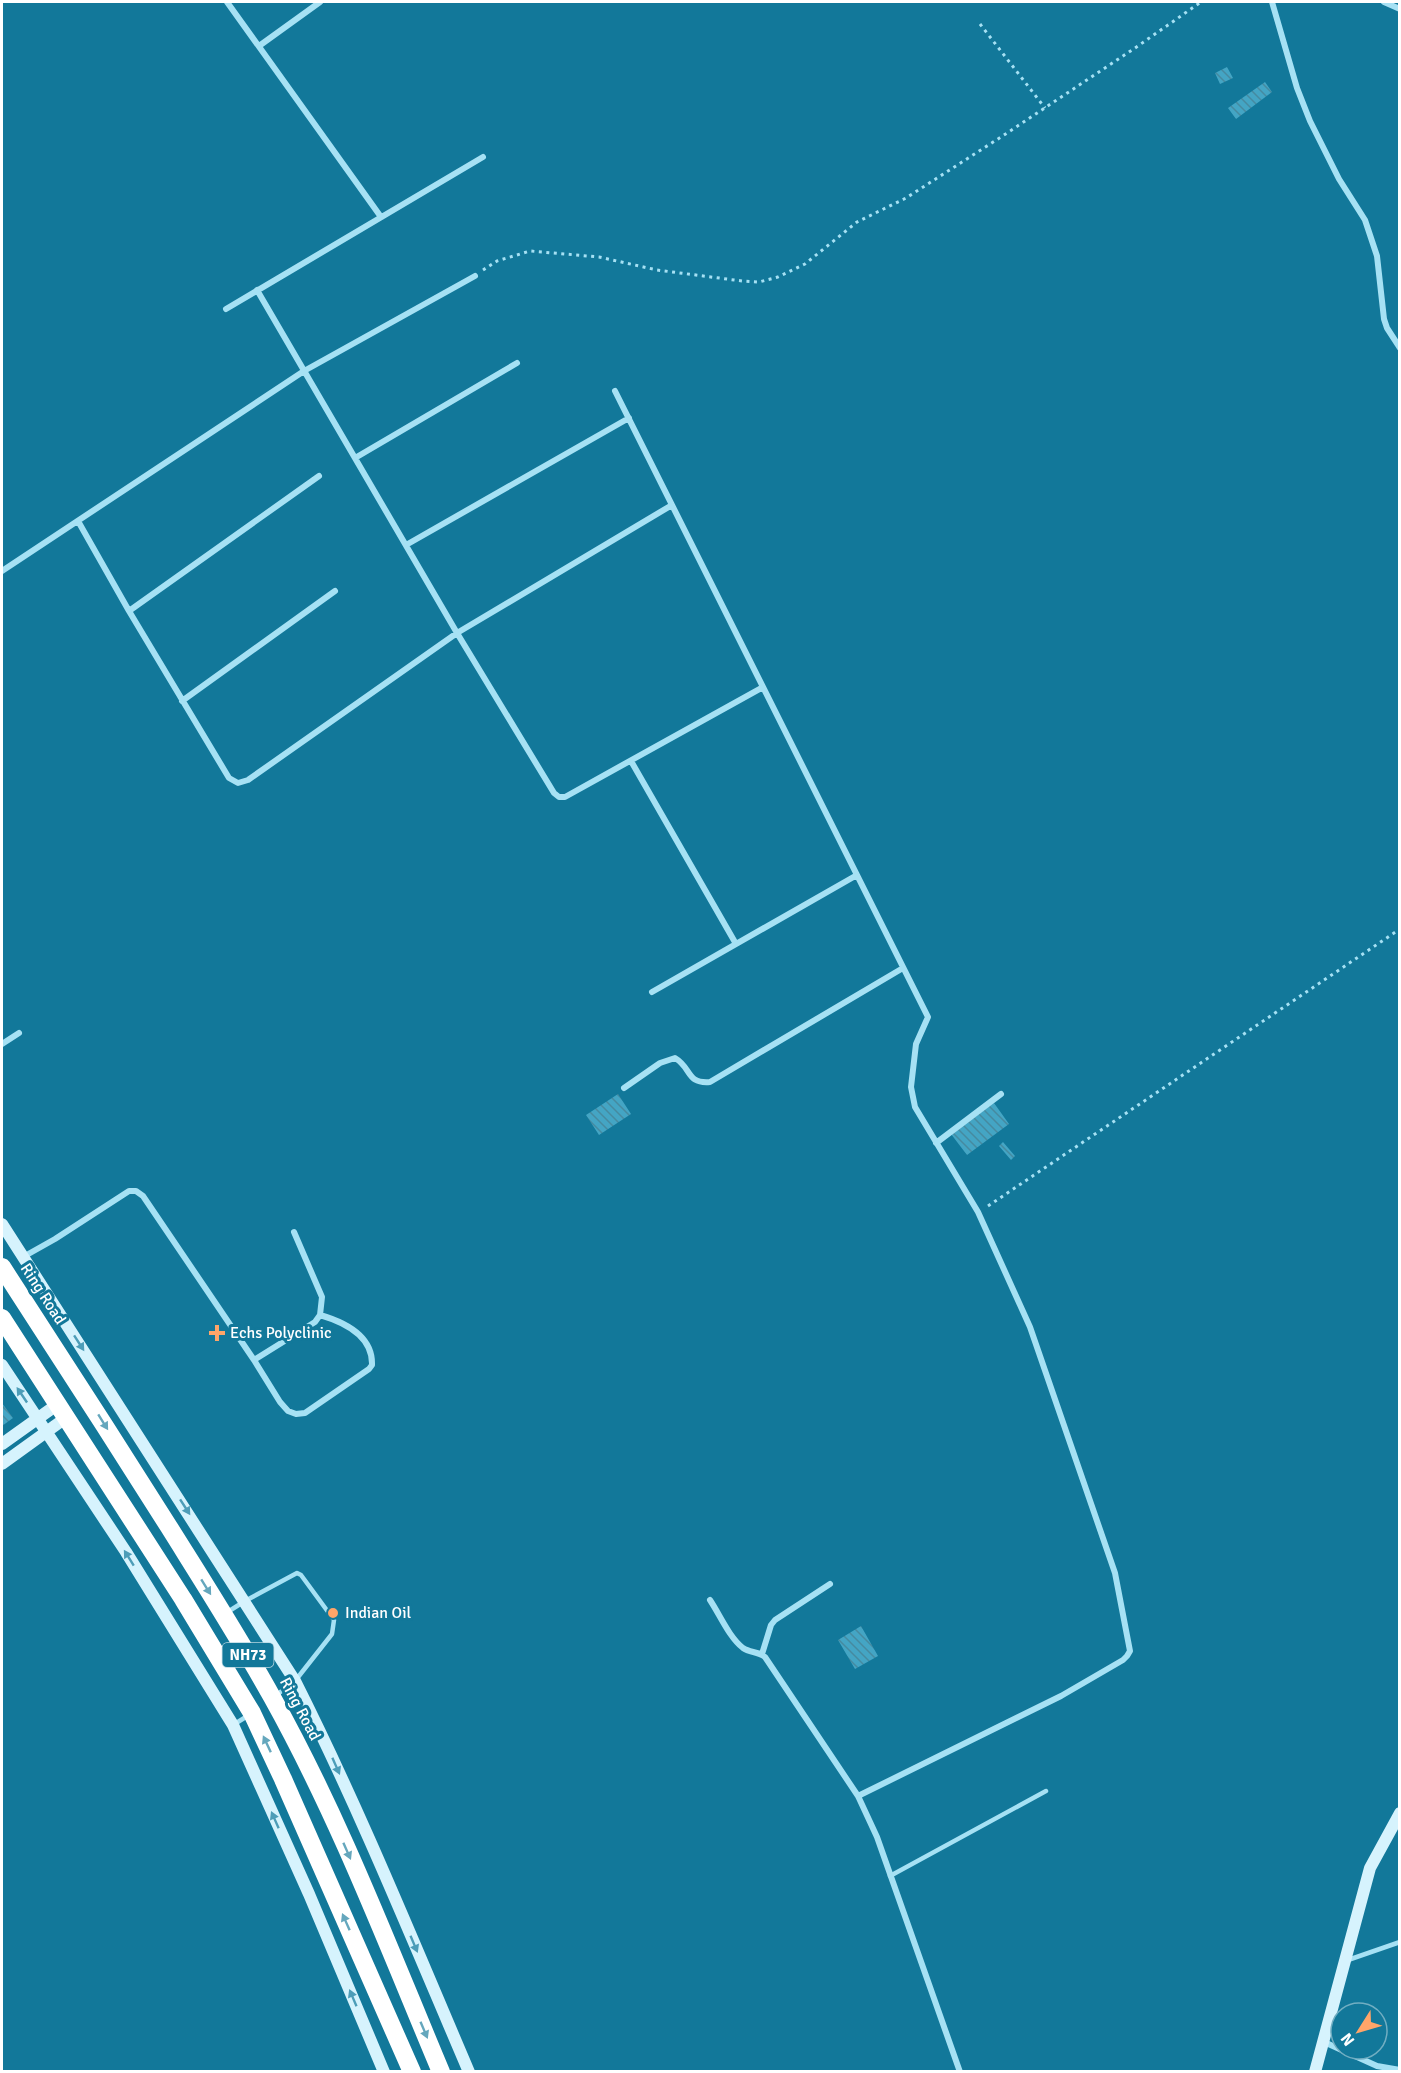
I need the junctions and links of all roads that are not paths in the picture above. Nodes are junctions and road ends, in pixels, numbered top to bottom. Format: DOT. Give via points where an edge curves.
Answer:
graph roads {
  1 [pos="227,2"];
  2 [pos="320,2"];
  3 [pos="1272,2"];
  4 [pos="1384,2"];
  5 [pos="1400,9"];
  6 [pos="259,46"];
  7 [pos="483,157"];
  8 [pos="381,217"];
  9 [pos="475,276"];
  10 [pos="257,290"];
  11 [pos="226,309"];
  12 [pos="1400,348"];
  13 [pos="517,363"];
  14 [pos="304,371"];
  15 [pos="615,391"];
  16 [pos="629,418"];
  17 [pos="355,458"];
  18 [pos="320,476"];
  19 [pos="672,505"];
  20 [pos="78,521"];
  21 [pos="406,545"];
  22 [pos="2,571"];
  23 [pos="335,591"];
  24 [pos="129,611"];
  25 [pos="457,633"];
  26 [pos="763,687"];
  27 [pos="182,700"];
  28 [pos="631,761"];
  29 [pos="857,875"];
  30 [pos="736,944"];
  31 [pos="903,968"];
  32 [pos="652,992"];
  33 [pos="19,1033"];
  34 [pos="2,1044"];
  35 [pos="624,1088"];
  36 [pos="1001,1094"];
  37 [pos="936,1143"];
  38 [pos="2,1224"];
  39 [pos="294,1232"];
  40 [pos="23,1257"];
  41 [pos="2,1267"];
  42 [pos="320,1315"];
  43 [pos="2,1318"];
  44 [pos="254,1360"];
  45 [pos="2,1365"];
  46 [pos="62,1411"];
  47 [pos="37,1419"];
  48 [pos="46,1432"];
  49 [pos="2,1444"];
  50 [pos="2,1464"];
  51 [pos="830,1584"];
  52 [pos="710,1600"];
  53 [pos="245,1601"];
  54 [pos="224,1615"];
  55 [pos="762,1654"];
  56 [pos="295,1681"];
  57 [pos="263,1705"];
  58 [pos="232,1725"];
  59 [pos="1046,1791"];
  60 [pos="858,1796"];
  61 [pos="1400,1813"];
  62 [pos="890,1876"];
  63 [pos="1400,1942"];
  64 [pos="1345,1961"];
  65 [pos="1323,2042"];
  66 [pos="1400,2070"];
  67 [pos="384,2072"];
  68 [pos="412,2072"];
  69 [pos="441,2072"];
  70 [pos="469,2072"];
  71 [pos="960,2072"];
  72 [pos="1315,2072"];
  1 -- 6 [label="street"];
  2 -- 6 [label="street"];
  3 -- 12 [label="street" via="1310,121 1365,220 1377,256 1384,319"];
  4 -- 5 [label="street"];
  6 -- 8 [label="street"];
  7 -- 8 [label="street"];
  8 -- 10 [label="street"];
  9 -- 14 [label="street"];
  10 -- 11 [label="street"];
  10 -- 14 [label="street"];
  13 -- 17 [label="street"];
  14 -- 17 [label="street"];
  14 -- 20 [label="street"];
  15 -- 16 [label="street"];
  16 -- 19 [label="street"];
  16 -- 21 [label="street"];
  17 -- 21 [label="street"];
  18 -- 24 [label="street"];
  19 -- 25 [label="street"];
  19 -- 26 [label="street"];
  20 -- 22 [label="street"];
  20 -- 24 [label="street"];
  21 -- 25 [label="street"];
  23 -- 27 [label="street"];
  24 -- 27 [label="street"];
  25 -- 27 [label="street" via="249,780 237,783 229,778"];
  25 -- 28 [label="street" via="554,794 565,797"];
  26 -- 28 [label="street"];
  26 -- 29 [label="street"];
  28 -- 30 [label="street"];
  29 -- 30 [label="street"];
  29 -- 31 [label="street"];
  30 -- 32 [label="street"];
  31 -- 35 [label="street" via="710,1082 693,1079 675,1058 660,1063"];
  31 -- 37 [label="street" via="928,1017 916,1044 911,1087 915,1107"];
  33 -- 34 [label="street"];
  36 -- 37 [label="street"];
  37 -- 60 [label="street" via="978,1212 1030,1328 1115,1573 1130,1651 1123,1660 1061,1696"];
  38 -- 40 [label="street"];
  39 -- 42 [label="street" via="322,1297"];
  40 -- 44 [label="street" via="129,1191 136,1191"];
  40 -- 53 [label="street, one-way"];
  41 -- 54 [label="highway, Ring Road / NH73, one-way"];
  42 -- 44 [label="street"];
  42 -- 44 [label="street" via="342,1322 358,1333 369,1349 369,1369 305,1413 296,1414 280,1402"];
  43 -- 46 [label="highway, Ring Road / NH73"];
  47 -- 45 [label="street, one-way"];
  46 -- 47 [label="street"];
  46 -- 48 [label="street"];
  46 -- 57 [label="highway, Ring Road / NH73" via="183,1599"];
  47 -- 48 [label="street"];
  47 -- 49 [label="street"];
  48 -- 50 [label="street"];
  58 -- 48 [label="street, one-way" via="126,1552"];
  51 -- 55 [label="street" via="775,1620"];
  52 -- 55 [label="street" via="735,1640 744,1649"];
  53 -- 54 [label="lane"];
  53 -- 56 [label="street"];
  53 -- 56 [label="lane" via="297,1573 334,1620 332,1634"];
  54 -- 57 [label="highway, Ring Road / NH73"];
  55 -- 60 [label="street"];
  56 -- 57 [label="lane"];
  56 -- 70 [label="street, one-way" via="353,1803"];
  57 -- 58 [label="lane"];
  68 -- 57 [label="highway, Ring Road / NH73, one-way" via="283,1779"];
  57 -- 69 [label="highway, Ring Road / NH73, one-way" via="308,1764"];
  67 -- 58 [label="street, one-way"];
  59 -- 62 [label="lane"];
  60 -- 62 [label="street"];
  61 -- 64 [label="street" via="1370,1868"];
  62 -- 71 [label="street"];
  63 -- 64 [label="lane"];
  64 -- 65 [label="street"];
  65 -- 66 [label="street" via="1377,2066"];
  65 -- 72 [label="street"];
}
